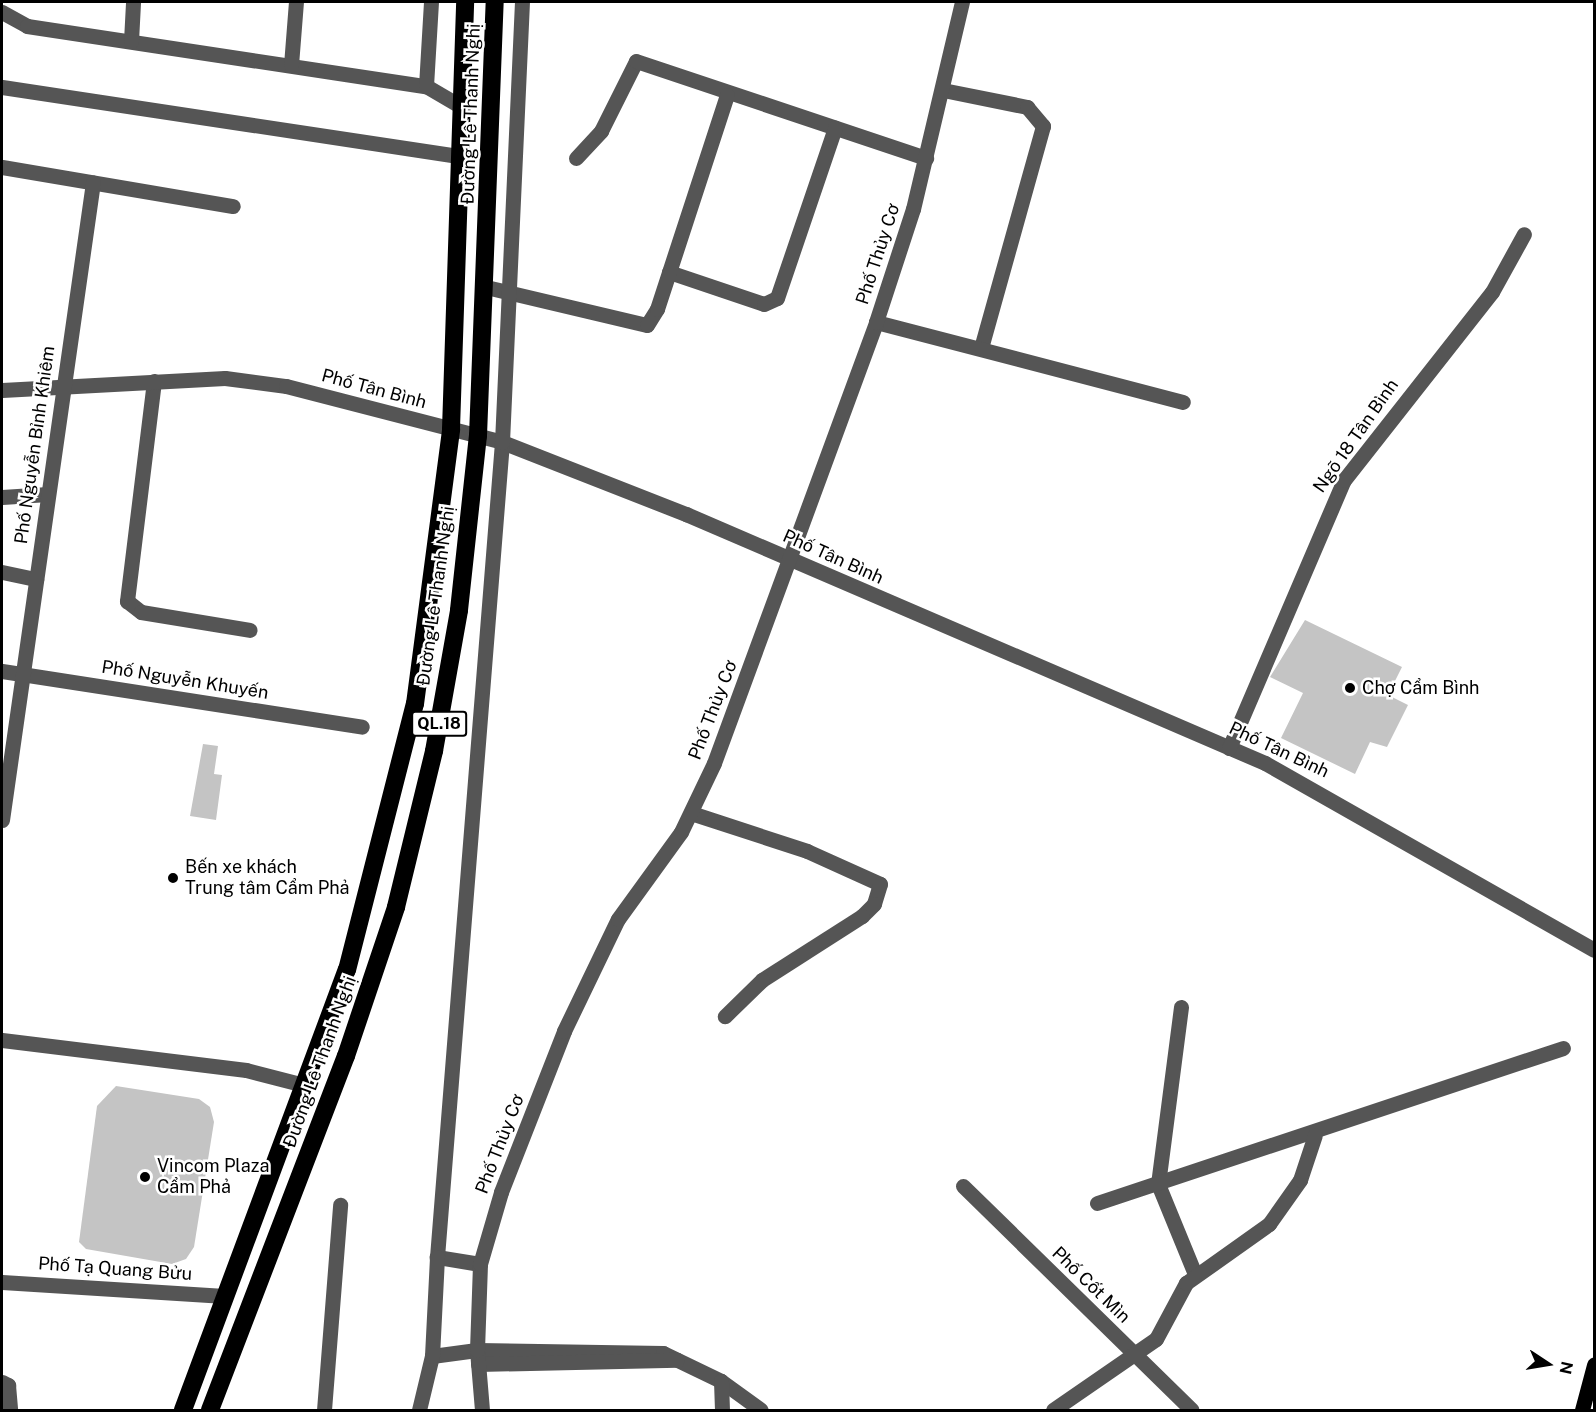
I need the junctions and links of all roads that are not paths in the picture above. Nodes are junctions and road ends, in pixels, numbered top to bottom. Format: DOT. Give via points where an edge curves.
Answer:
graph roads {
  1 [pos="133,2"];
  2 [pos="296,2"];
  3 [pos="431,2"];
  4 [pos="465,2"];
  5 [pos="495,2"];
  6 [pos="522,2"];
  7 [pos="962,2"];
  8 [pos="2,12"];
  9 [pos="131,41"];
  10 [pos="291,65"];
  11 [pos="426,86"];
  12 [pos="2,87"];
  13 [pos="943,90"];
  14 [pos="727,95"];
  15 [pos="462,107"];
  16 [pos="835,128"];
  17 [pos="460,156"];
  18 [pos="576,158"];
  19 [pos="926,158"];
  20 [pos="2,167"];
  21 [pos="93,182"];
  22 [pos="232,206"];
  23 [pos="1524,234"];
  24 [pos="669,272"];
  25 [pos="486,287"];
  26 [pos="509,292"];
  27 [pos="876,322"];
  28 [pos="981,348"];
  29 [pos="154,381"];
  30 [pos="63,387"];
  31 [pos="2,390"];
  32 [pos="1184,402"];
  33 [pos="451,429"];
  34 [pos="478,436"];
  35 [pos="502,442"];
  36 [pos="48,494"];
  37 [pos="2,497"];
  38 [pos="792,560"];
  39 [pos="2,572"];
  40 [pos="36,579"];
  41 [pos="250,630"];
  42 [pos="2,671"];
  43 [pos="22,674"];
  44 [pos="362,728"];
  45 [pos="1229,748"];
  46 [pos="6,757"];
  47 [pos="691,813"];
  48 [pos="2,820"];
  49 [pos="378,859"];
  50 [pos="407,862"];
  51 [pos="1594,950"];
  52 [pos="1181,1007"];
  53 [pos="725,1016"];
  54 [pos="2,1040"];
  55 [pos="1563,1048"];
  56 [pos="304,1085"];
  57 [pos="1315,1135"];
  58 [pos="1158,1184"];
  59 [pos="963,1186"];
  60 [pos="1097,1203"];
  61 [pos="340,1205"];
  62 [pos="437,1257"];
  63 [pos="480,1264"];
  64 [pos="1195,1274"];
  65 [pos="2,1282"];
  66 [pos="225,1296"];
  67 [pos="1134,1353"];
  68 [pos="432,1356"];
  69 [pos="477,1357"];
  70 [pos="1594,1365"];
  71 [pos="721,1381"];
  72 [pos="2,1382"];
  73 [pos="10,1410"];
  74 [pos="183,1410"];
  75 [pos="210,1410"];
  76 [pos="324,1410"];
  77 [pos="419,1410"];
  78 [pos="482,1410"];
  79 [pos="722,1410"];
  80 [pos="761,1410"];
  81 [pos="1053,1410"];
  82 [pos="1192,1410"];
  83 [pos="1582,1410"];
  1 -- 9 [label="street"];
  2 -- 10 [label="street"];
  3 -- 11 [label="street"];
  4 -- 15 [label="highway, Đường Lê Thanh Nghị / QL.18"];
  5 -- 25 [label="highway, Đường Lê Thanh Nghị / QL.18"];
  6 -- 26 [label="street"];
  7 -- 13 [label="street, Phố Thủy Cơ"];
  8 -- 9 [label="street" via="27,26"];
  9 -- 10 [label="street"];
  10 -- 11 [label="street"];
  11 -- 15 [label="street"];
  12 -- 17 [label="street"];
  13 -- 19 [label="street, Phố Thủy Cơ"];
  13 -- 28 [label="street" via="1027,107 1043,126"];
  14 -- 16 [label="street"];
  14 -- 18 [label="street" via="636,61 601,131"];
  14 -- 24 [label="street"];
  15 -- 17 [label="highway, Đường Lê Thanh Nghị / QL.18"];
  16 -- 19 [label="street"];
  16 -- 24 [label="street" via="777,298 764,304"];
  17 -- 33 [label="highway, Đường Lê Thanh Nghị / QL.18"];
  19 -- 27 [label="street, Phố Thủy Cơ"];
  20 -- 21 [label="street"];
  21 -- 22 [label="street"];
  21 -- 30 [label="street, Phố Nguyễn Bỉnh Khiêm"];
  23 -- 45 [label="street, Ngõ 18 Tân Bình" via="1492,292 1344,480"];
  24 -- 26 [label="street" via="647,325"];
  25 -- 26 [label="street"];
  25 -- 34 [label="highway, Đường Lê Thanh Nghị / QL.18"];
  26 -- 35 [label="street"];
  27 -- 28 [label="street"];
  27 -- 38 [label="street, Phố Thủy Cơ"];
  28 -- 32 [label="street"];
  29 -- 30 [label="street, Phố Tân Bình"];
  29 -- 33 [label="street, Phố Tân Bình" via="225,378 286,386"];
  29 -- 41 [label="street" via="127,601 141,612"];
  30 -- 31 [label="street, Phố Tân Bình"];
  30 -- 36 [label="street, Phố Nguyễn Bỉnh Khiêm"];
  33 -- 34 [label="street, Phố Tân Bình"];
  33 -- 49 [label="highway, Đường Lê Thanh Nghị / QL.18" via="416,704"];
  34 -- 35 [label="street, Phố Tân Bình"];
  34 -- 50 [label="highway, Đường Lê Thanh Nghị / QL.18" via="459,610"];
  35 -- 38 [label="street, Phố Tân Bình"];
  35 -- 62 [label="street"];
  36 -- 37 [label="street"];
  36 -- 40 [label="street, Phố Nguyễn Bỉnh Khiêm"];
  38 -- 45 [label="street, Phố Tân Bình"];
  38 -- 47 [label="street, Phố Thủy Cơ"];
  39 -- 40 [label="street"];
  40 -- 43 [label="street, Phố Nguyễn Bỉnh Khiêm"];
  42 -- 43 [label="street, Phố Nguyễn Khuyến"];
  43 -- 44 [label="street, Phố Nguyễn Khuyến"];
  43 -- 46 [label="street, Phố Nguyễn Bỉnh Khiêm"];
  45 -- 51 [label="street, Phố Tân Bình" via="1323,792"];
  46 -- 48 [label="street, Phố Nguyễn Bỉnh Khiêm"];
  47 -- 53 [label="street" via="807,851 880,884 874,904 862,916 762,980"];
  47 -- 63 [label="street, Phố Thủy Cơ" via="631,896 564,1031 501,1192"];
  49 -- 50 [label="highway"];
  49 -- 56 [label="highway, Đường Lê Thanh Nghị / QL.18" via="347,970"];
  50 -- 75 [label="highway, Đường Lê Thanh Nghị / QL.18" via="346,1056"];
  52 -- 58 [label="street"];
  54 -- 56 [label="street" via="246,1070"];
  55 -- 57 [label="street"];
  56 -- 66 [label="highway, Đường Lê Thanh Nghị / QL.18"];
  57 -- 58 [label="street"];
  57 -- 64 [label="street" via="1300,1180 1269,1224"];
  58 -- 60 [label="street"];
  58 -- 64 [label="street"];
  59 -- 67 [label="street, Phố Cốt Mìn"];
  61 -- 76 [label="street"];
  62 -- 63 [label="street"];
  62 -- 68 [label="street"];
  63 -- 69 [label="street, Phố Thủy Cơ"];
  64 -- 67 [label="street" via="1163,1330"];
  65 -- 66 [label="street, Phố Tạ Quang Bửu"];
  66 -- 74 [label="highway, Đường Lê Thanh Nghị / QL.18"];
  67 -- 81 [label="street"];
  67 -- 82 [label="street, Phố Cốt Mìn"];
  68 -- 69 [label="street"];
  68 -- 77 [label="street"];
  69 -- 71 [label="street" via="663,1353 683,1359"];
  69 -- 78 [label="street, Phố Thủy Cơ"];
  70 -- 83 [label="main road"];
  71 -- 79 [label="street"];
  71 -- 80 [label="street"];
  72 -- 73 [label="street" via="8,1385"];
}
